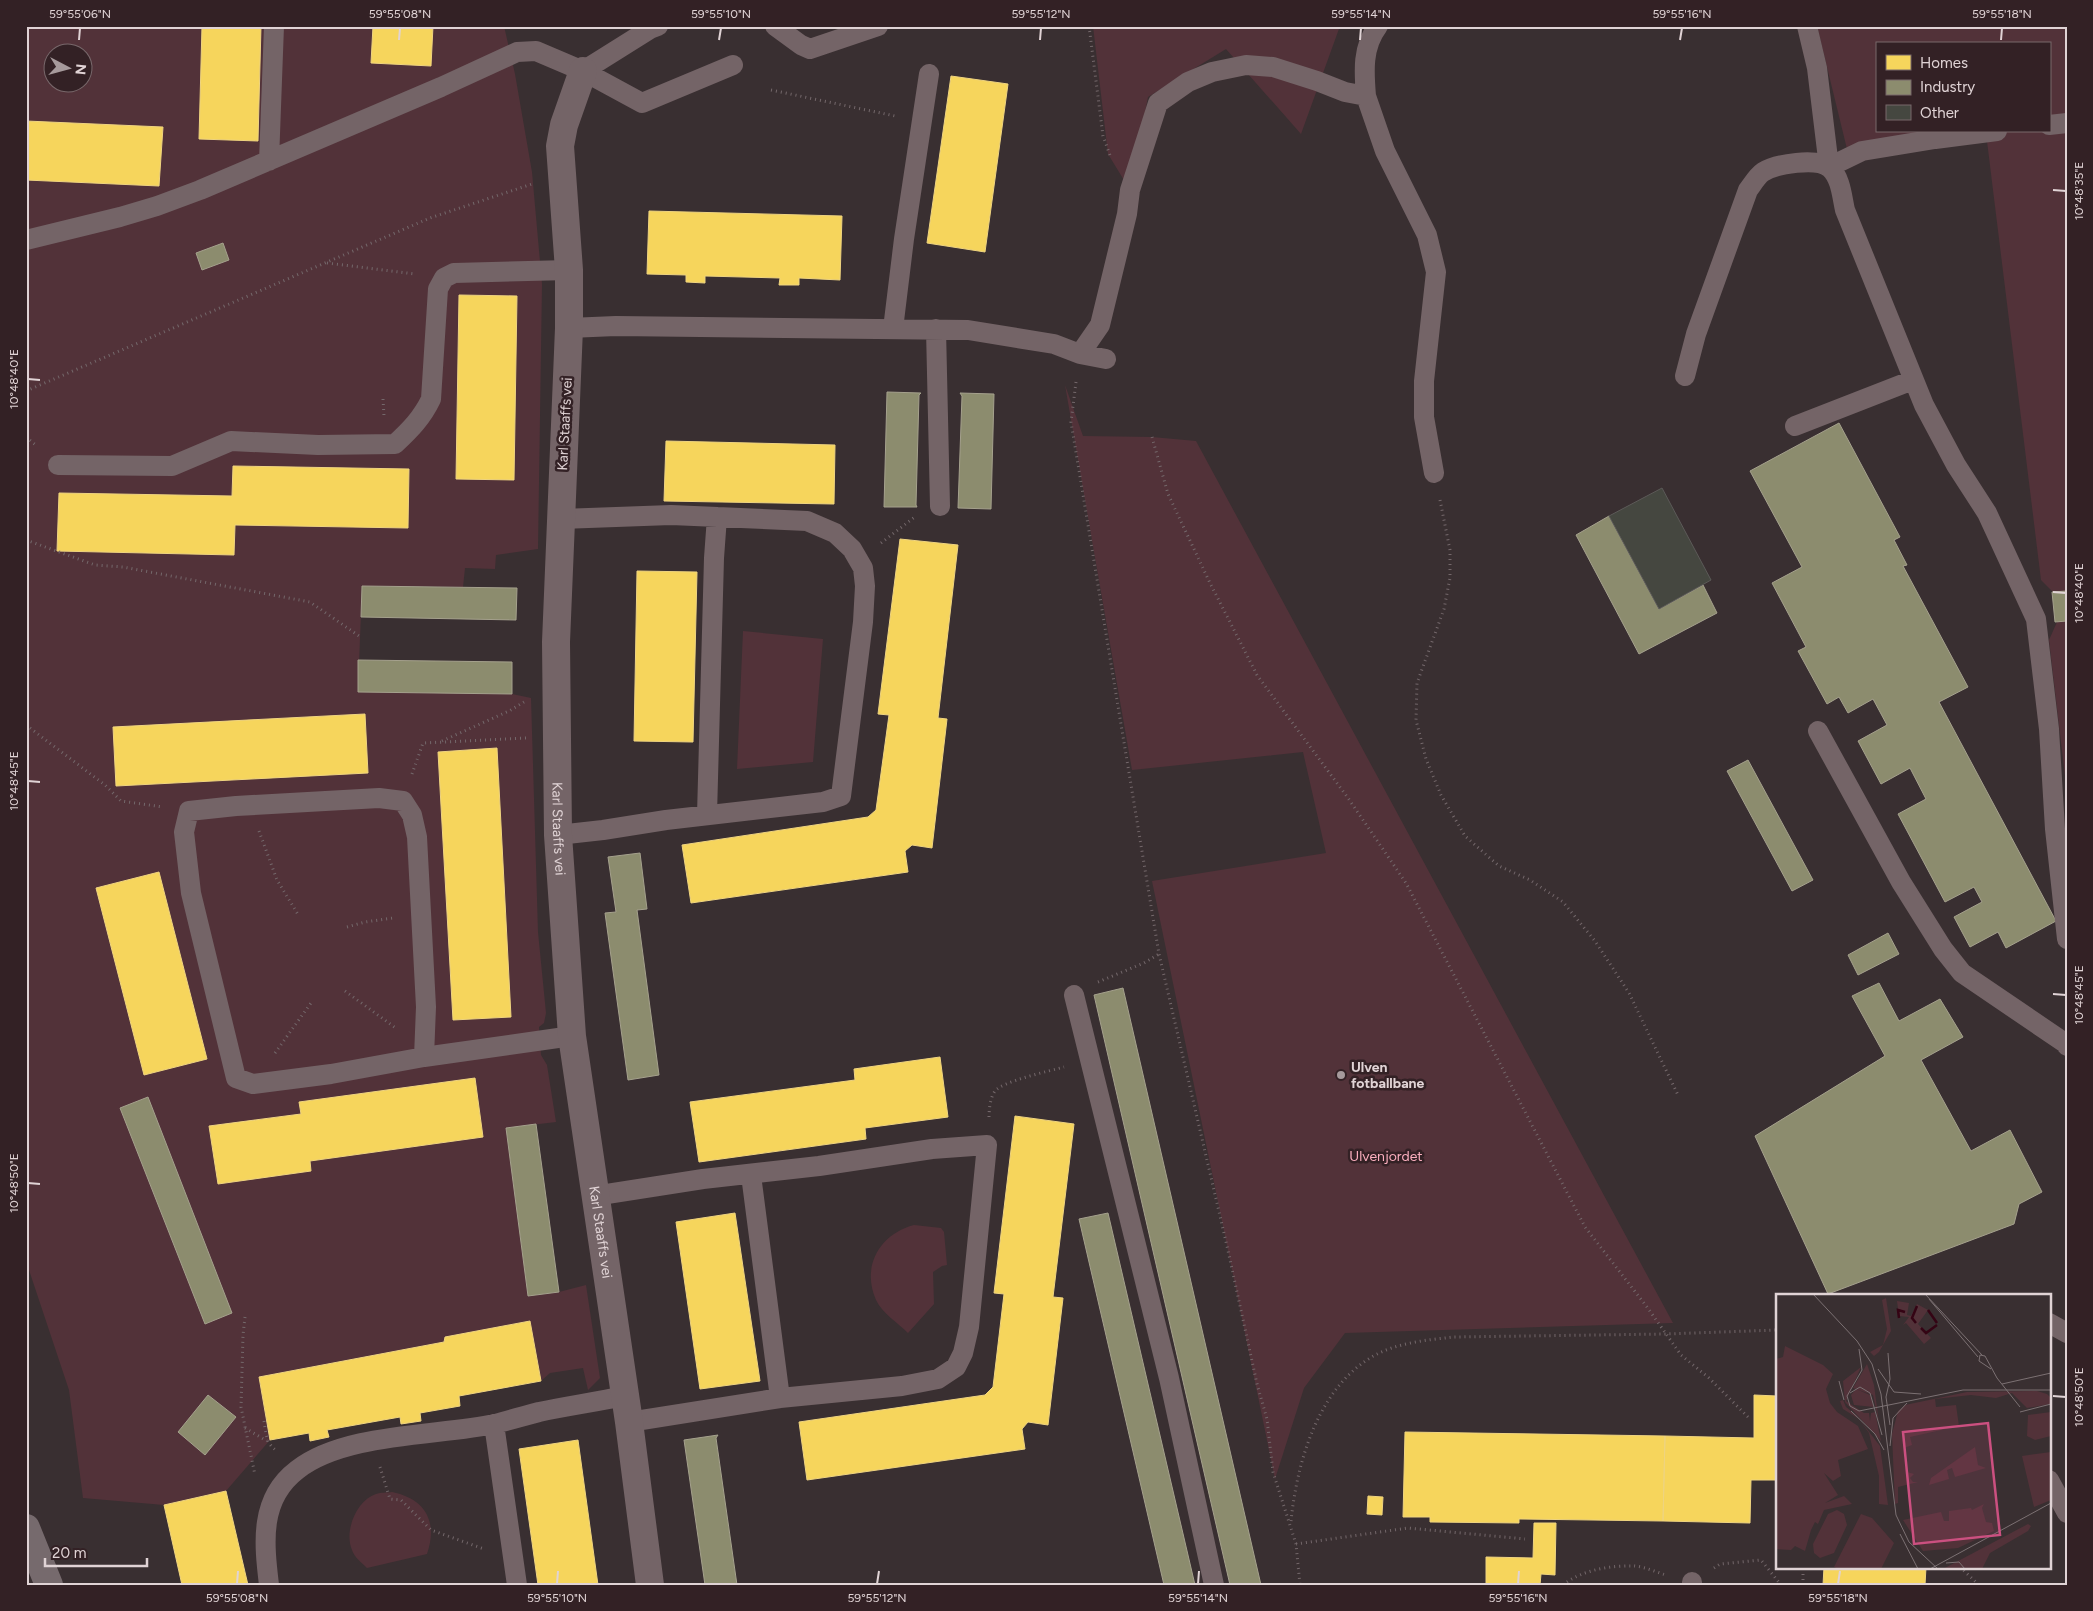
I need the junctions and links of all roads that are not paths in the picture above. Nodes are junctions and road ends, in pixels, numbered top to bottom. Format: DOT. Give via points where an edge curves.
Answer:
graph roads {
  1 [pos="274,26"];
  2 [pos="658,26"];
  3 [pos="775,26"];
  4 [pos="878,26"];
  5 [pos="1378,26"];
  6 [pos="1807,26"];
  7 [pos="733,65"];
  8 [pos="583,71"];
  9 [pos="929,74"];
  10 [pos="1366,96"];
  11 [pos="2067,123"];
  12 [pos="2050,125"];
  13 [pos="1989,132"];
  14 [pos="269,161"];
  15 [pos="1830,167"];
  16 [pos="26,240"];
  17 [pos="569,270"];
  18 [pos="569,328"];
  19 [pos="893,329"];
  20 [pos="936,329"];
  21 [pos="1080,354"];
  22 [pos="1106,359"];
  23 [pos="1685,376"];
  24 [pos="1913,380"];
  25 [pos="1795,426"];
  26 [pos="58,464"];
  27 [pos="1434,472"];
  28 [pos="940,506"];
  29 [pos="717,516"];
  30 [pos="561,519"];
  31 [pos="1818,731"];
  32 [pos="707,815"];
  33 [pos="558,835"];
  34 [pos="2067,939"];
  35 [pos="1074,995"];
  36 [pos="572,1036"];
  37 [pos="2067,1046"];
  38 [pos="424,1053"];
  39 [pos="751,1175"];
  40 [pos="594,1196"];
  41 [pos="2050,1324"];
  42 [pos="2067,1333"];
  43 [pos="780,1398"];
  44 [pos="626,1409"];
  45 [pos="494,1424"];
  46 [pos="2050,1482"];
  47 [pos="2067,1513"];
  48 [pos="26,1528"];
  49 [pos="49,1585"];
  50 [pos="269,1585"];
  51 [pos="517,1585"];
  52 [pos="650,1585"];
  53 [pos="1214,1585"];
  1 -- 14 [label="lane"];
  2 -- 8 [label="lane"];
  3 -- 4 [label="lane" via="810,49"];
  5 -- 10 [label="lane" via="1368,48 1364,69"];
  6 -- 15 [label="lane" via="1817,68"];
  7 -- 8 [label="lane" via="642,103"];
  8 -- 14 [label="lane" via="536,51 517,52"];
  8 -- 17 [label="street, Karl Staaffs vei" via="560,146"];
  9 -- 19 [label="lane"];
  10 -- 21 [label="lane" via="1273,67 1246,65 1212,72 1188,82 1158,103 1130,190 1128,214 1100,325"];
  10 -- 27 [label="lane" via="1385,151 1427,235 1436,272 1424,399"];
  11 -- 12 [label="lane"];
  13 -- 15 [label="lane" via="1862,151"];
  14 -- 16 [label="lane" via="157,206"];
  15 -- 23 [label="lane" via="1813,161 1786,165 1763,172 1748,190 1696,334"];
  15 -- 24 [label="lane" via="1839,181 1845,210"];
  17 -- 18 [label="street, Karl Staaffs vei"];
  17 -- 26 [label="lane" via="454,273 444,278 438,289 431,399 414,427 395,444 231,441 172,466"];
  18 -- 19 [label="lane"];
  18 -- 30 [label="street, Karl Staaffs vei"];
  19 -- 20 [label="lane"];
  20 -- 21 [label="lane" via="968,330 1054,344"];
  20 -- 28 [label="lane"];
  21 -- 22 [label="lane"];
  24 -- 25 [label="lane"];
  24 -- 34 [label="lane" via="1956,465 1987,513 2036,619"];
  29 -- 30 [label="lane"];
  29 -- 32 [label="lane"];
  29 -- 32 [label="lane" via="808,521 835,533 859,559 865,586 841,796 824,802"];
  30 -- 33 [label="street, Karl Staaffs vei" via="556,683"];
  31 -- 37 [label="lane" via="1901,882 1957,967"];
  32 -- 33 [label="lane"];
  33 -- 36 [label="street, Karl Staaffs vei"];
  35 -- 53 [label="lane" via="1169,1378"];
  36 -- 38 [label="lane"];
  36 -- 40 [label="street, Karl Staaffs vei"];
  38 -- 38 [label="lane" via="426,1007 417,837 412,815 403,801 379,798 189,811 184,832 191,893 236,1078 253,1084 331,1074"];
  39 -- 40 [label="lane" via="702,1179"];
  39 -- 43 [label="lane"];
  39 -- 43 [label="lane" via="932,1149 987,1146 969,1327 956,1367 938,1379 902,1386"];
  40 -- 44 [label="street, Karl Staaffs vei"];
  41 -- 42 [label="lane"];
  43 -- 44 [label="lane"];
  44 -- 45 [label="lane" via="540,1412"];
  44 -- 52 [label="street, Karl Staaffs vei"];
  45 -- 50 [label="lane" via="329,1451 297,1470 279,1490 267,1516 264,1546"];
  45 -- 51 [label="lane"];
  46 -- 47 [label="lane"];
  48 -- 49 [label="highway"];
}
